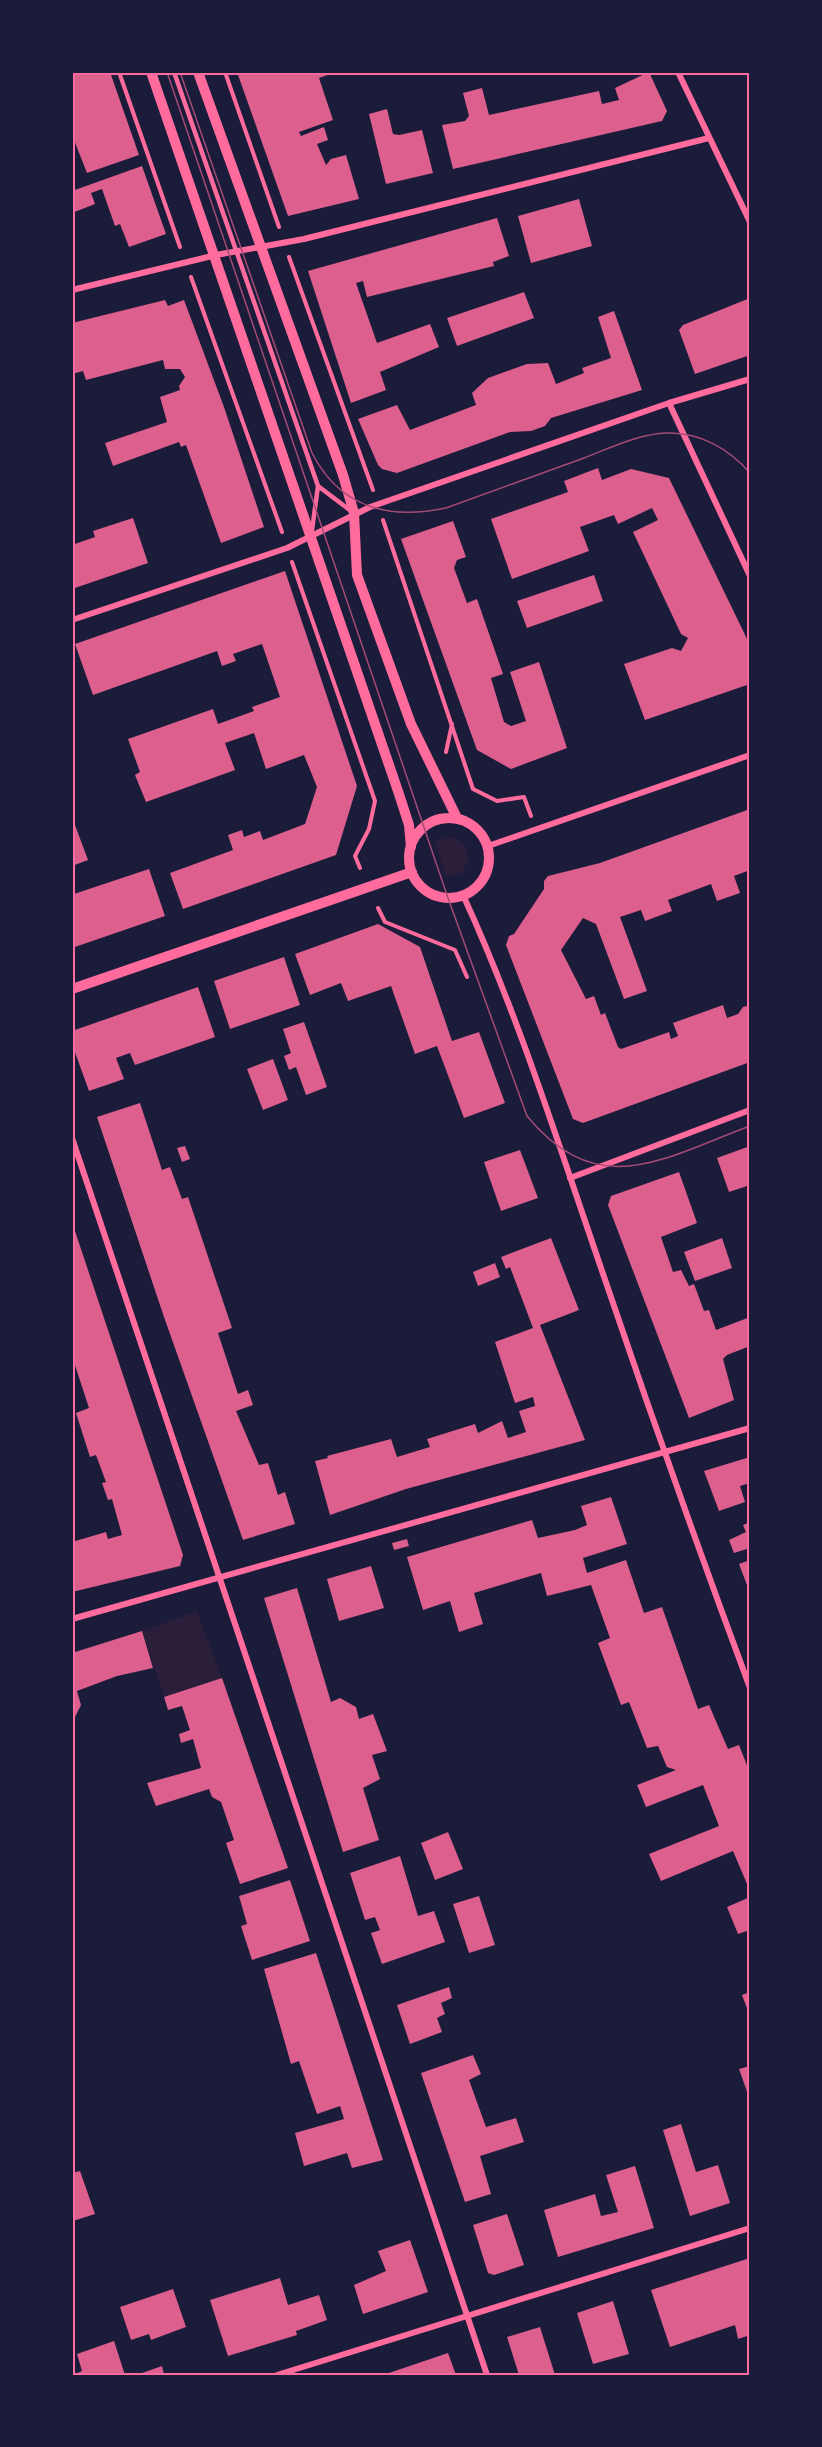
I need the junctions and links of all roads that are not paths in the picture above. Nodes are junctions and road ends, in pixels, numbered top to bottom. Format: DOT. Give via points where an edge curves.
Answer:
graph roads {
  1 [pos="151,72"];
  2 [pos="174,72"];
  3 [pos="198,72"];
  4 [pos="678,72"];
  5 [pos="709,138"];
  6 [pos="750,222"];
  7 [pos="261,247"];
  8 [pos="235,252"];
  9 [pos="216,255"];
  10 [pos="72,290"];
  11 [pos="750,379"];
  12 [pos="669,403"];
  13 [pos="318,486"];
  14 [pos="354,513"];
  15 [pos="311,538"];
  16 [pos="750,576"];
  17 [pos="72,620"];
  18 [pos="750,755"];
  19 [pos="457,818"];
  20 [pos="488,846"];
  21 [pos="411,847"];
  22 [pos="411,872"];
  23 [pos="463,895"];
  24 [pos="72,989"];
  25 [pos="750,1110"];
  26 [pos="72,1138"];
  27 [pos="570,1178"];
  28 [pos="750,1428"];
  29 [pos="663,1451"];
  30 [pos="219,1577"];
  31 [pos="72,1618"];
  32 [pos="750,1688"];
  33 [pos="750,2228"];
  34 [pos="468,2317"];
  35 [pos="276,2375"];
  36 [pos="487,2375"];
  1 -- 9 [label="street"];
  2 -- 8 [label="lane"];
  3 -- 7 [label="street"];
  4 -- 5 [label="street"];
  5 -- 6 [label="street"];
  5 -- 7 [label="street"];
  7 -- 8 [label="street"];
  7 -- 14 [label="street"];
  8 -- 9 [label="street"];
  8 -- 13 [label="lane"];
  9 -- 10 [label="street"];
  9 -- 15 [label="street"];
  11 -- 12 [label="street"];
  12 -- 14 [label="street"];
  12 -- 16 [label="street"];
  13 -- 14 [label="lane"];
  13 -- 15 [label="lane"];
  14 -- 15 [label="street"];
  14 -- 19 [label="street" via="357,575 411,724"];
  15 -- 17 [label="street"];
  15 -- 21 [label="street" via="399,794"];
  18 -- 20 [label="street"];
  19 -- 20 [label="street" via="476,828"];
  19 -- 21 [label="street" via="431,822 418,832"];
  20 -- 23 [label="street" via="488,870 474,890"];
  21 -- 22 [label="street"];
  22 -- 23 [label="street" via="425,890 435,895"];
  22 -- 24 [label="street"];
  23 -- 27 [label="street"];
  25 -- 27 [label="street"];
  26 -- 30 [label="street"];
  27 -- 29 [label="street"];
  28 -- 29 [label="street"];
  29 -- 30 [label="street"];
  29 -- 32 [label="street"];
  30 -- 31 [label="street"];
  30 -- 34 [label="street"];
  33 -- 34 [label="street"];
  34 -- 35 [label="street"];
  34 -- 36 [label="street"];
}
